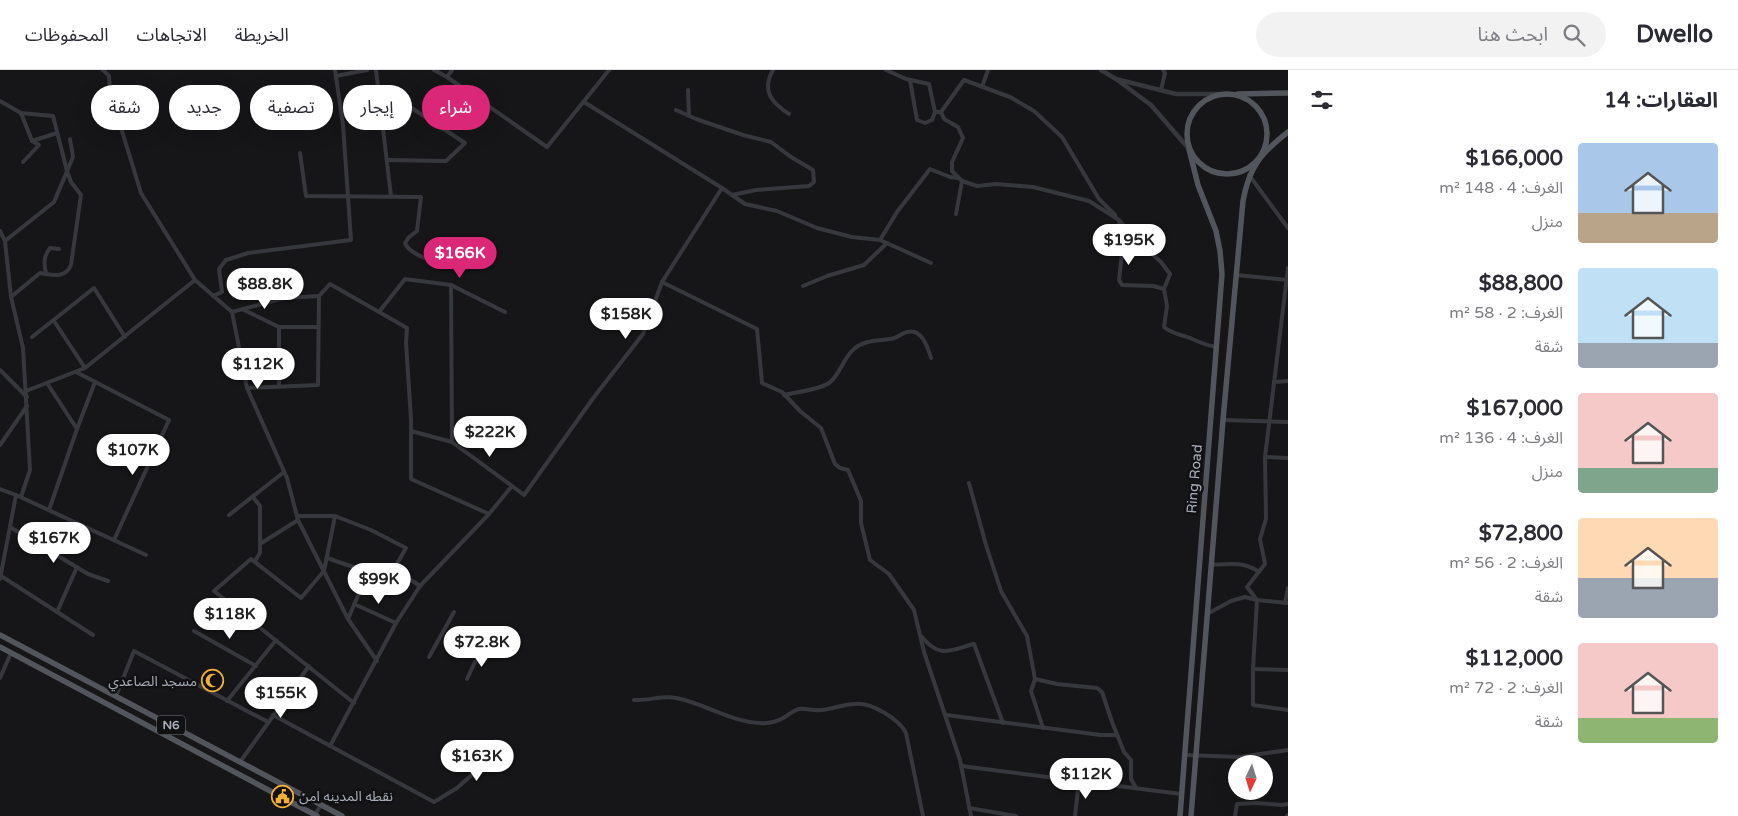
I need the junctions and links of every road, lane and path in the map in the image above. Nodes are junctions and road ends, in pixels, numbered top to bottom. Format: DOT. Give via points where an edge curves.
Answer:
graph roads {
  1 [pos="103,70"];
  2 [pos="335,70"];
  3 [pos="367,70"];
  4 [pos="376,70"];
  5 [pos="434,70"];
  6 [pos="452,70"];
  7 [pos="610,70"];
  8 [pos="773,70"];
  9 [pos="886,70"];
  10 [pos="988,70"];
  11 [pos="1100,70"];
  12 [pos="1163,70"];
  13 [pos="336,76"];
  14 [pos="447,77"];
  15 [pos="1116,79"];
  16 [pos="910,80"];
  17 [pos="378,85"];
  18 [pos="982,87"];
  19 [pos="688,90"];
  20 [pos="1161,90"];
  21 [pos="1288,93"];
  22 [pos="1228,94"];
  23 [pos="0,102"];
  24 [pos="584,102"];
  25 [pos="412,108"];
  26 [pos="676,110"];
  27 [pos="935,112"];
  28 [pos="941,112"];
  29 [pos="21,113"];
  30 [pos="789,114"];
  31 [pos="689,116"];
  32 [pos="383,130"];
  33 [pos="1288,132"];
  34 [pos="57,133"];
  35 [pos="70,139"];
  36 [pos="32,140"];
  37 [pos="1189,149"];
  38 [pos="300,153"];
  39 [pos="387,160"];
  40 [pos="23,162"];
  41 [pos="1256,162"];
  42 [pos="66,171"];
  43 [pos="1249,175"];
  44 [pos="958,178"];
  45 [pos="962,181"];
  46 [pos="722,188"];
  47 [pos="732,195"];
  48 [pos="349,196"];
  49 [pos="391,196"];
  50 [pos="956,214"];
  51 [pos="1119,220"];
  52 [pos="1288,228"];
  53 [pos="0,231"];
  54 [pos="880,240"];
  55 [pos="5,241"];
  56 [pos="887,242"];
  57 [pos="0,248"];
  58 [pos="6,248"];
  59 [pos="59,249"];
  60 [pos="931,263"];
  61 [pos="480,264"];
  62 [pos="1288,268"];
  63 [pos="46,274"];
  64 [pos="1236,275"];
  65 [pos="195,280"];
  66 [pos="1287,280"];
  67 [pos="662,282"];
  68 [pos="451,284"];
  69 [pos="803,286"];
  70 [pos="1164,289"];
  71 [pos="213,296"];
  72 [pos="319,296"];
  73 [pos="11,297"];
  74 [pos="243,309"];
  75 [pos="232,312"];
  76 [pos="379,312"];
  77 [pos="505,312"];
  78 [pos="1282,314"];
  79 [pos="1288,315"];
  80 [pos="54,321"];
  81 [pos="318,326"];
  82 [pos="279,327"];
  83 [pos="125,336"];
  84 [pos="32,337"];
  85 [pos="1217,348"];
  86 [pos="931,358"];
  87 [pos="85,368"];
  88 [pos="0,370"];
  89 [pos="76,372"];
  90 [pos="1288,381"];
  91 [pos="95,382"];
  92 [pos="1274,382"];
  93 [pos="47,383"];
  94 [pos="279,386"];
  95 [pos="247,388"];
  96 [pos="26,391"];
  97 [pos="784,395"];
  98 [pos="27,397"];
  99 [pos="27,406"];
  100 [pos="1223,420"];
  101 [pos="1269,421"];
  102 [pos="1288,422"];
  103 [pos="77,429"];
  104 [pos="411,431"];
  105 [pos="452,442"];
  106 [pos="0,445"];
  107 [pos="1265,457"];
  108 [pos="1288,458"];
  109 [pos="284,472"];
  110 [pos="969,483"];
  111 [pos="512,486"];
  112 [pos="0,489"];
  113 [pos="16,495"];
  114 [pos="253,497"];
  115 [pos="21,498"];
  116 [pos="49,510"];
  117 [pos="489,514"];
  118 [pos="229,515"];
  119 [pos="335,516"];
  120 [pos="298,518"];
  121 [pos="10,527"];
  122 [pos="114,540"];
  123 [pos="260,544"];
  124 [pos="146,555"];
  125 [pos="326,558"];
  126 [pos="255,561"];
  127 [pos="1211,565"];
  128 [pos="76,567"];
  129 [pos="324,571"];
  130 [pos="1259,572"];
  131 [pos="0,578"];
  132 [pos="108,581"];
  133 [pos="420,586"];
  134 [pos="1288,588"];
  135 [pos="1257,600"];
  136 [pos="1286,603"];
  137 [pos="354,604"];
  138 [pos="57,612"];
  139 [pos="454,612"];
  140 [pos="1207,614"];
  141 [pos="348,618"];
  142 [pos="396,623"];
  143 [pos="194,631"];
  144 [pos="0,635"];
  145 [pos="93,635"];
  146 [pos="920,636"];
  147 [pos="276,640"];
  148 [pos="0,647"];
  149 [pos="481,649"];
  150 [pos="11,653"];
  151 [pos="429,657"];
  152 [pos="377,660"];
  153 [pos="256,666"];
  154 [pos="309,666"];
  155 [pos="1253,669"];
  156 [pos="1288,670"];
  157 [pos="0,678"];
  158 [pos="467,680"];
  159 [pos="1035,680"];
  160 [pos="116,696"];
  161 [pos="634,700"];
  162 [pos="227,701"];
  163 [pos="354,703"];
  164 [pos="1288,710"];
  165 [pos="273,714"];
  166 [pos="946,715"];
  167 [pos="268,722"];
  168 [pos="1003,723"];
  169 [pos="1044,728"];
  170 [pos="1117,735"];
  171 [pos="496,741"];
  172 [pos="330,746"];
  173 [pos="1288,750"];
  174 [pos="1184,755"];
  175 [pos="1196,756"];
  176 [pos="240,762"];
  177 [pos="961,766"];
  178 [pos="270,778"];
  179 [pos="1082,781"];
  180 [pos="264,788"];
  181 [pos="1136,788"];
  182 [pos="1181,794"];
  183 [pos="1288,804"];
  184 [pos="321,805"];
  185 [pos="970,808"];
  186 [pos="315,816"];
  187 [pos="342,816"];
  188 [pos="923,816"];
  189 [pos="971,816"];
  190 [pos="1016,816"];
  191 [pos="1075,816"];
  192 [pos="1180,816"];
  193 [pos="1191,816"];
  194 [pos="1236,816"];
  1 -- 65 [label="street" via="110,76 110,92 141,193"];
  2 -- 13 [label="street"];
  3 -- 13 [label="street"];
  4 -- 17 [label="street"];
  5 -- 14 [label="street"];
  6 -- 14 [label="street"];
  7 -- 24 [label="street"];
  8 -- 30 [label="street" via="769,97"];
  9 -- 16 [label="street"];
  10 -- 18 [label="street"];
  11 -- 15 [label="street"];
  12 -- 20 [label="street"];
  13 -- 48 [label="street"];
  14 -- 24 [label="street" via="547,147"];
  15 -- 20 [label="street"];
  15 -- 37 [label="street" via="1151,105"];
  16 -- 27 [label="street" via="929,84"];
  16 -- 27 [label="street" via="917,120 925,123 932,120"];
  18 -- 28 [label="street" via="964,80"];
  18 -- 51 [label="street" via="1010,97 1034,111 1062,137 1099,199"];
  19 -- 31 [label="street"];
  20 -- 22 [label="street" via="1176,94"];
  21 -- 22 [label="main road"];
  22 -- 37 [label="main road" via="1215,96 1194,111 1186,136"];
  22 -- 41 [label="main road" via="1252,103 1261,113 1267,139"];
  23 -- 29 [label="street"];
  24 -- 46 [label="street"];
  25 -- 39 [label="street" via="465,143 446,161"];
  26 -- 31 [label="street"];
  27 -- 28 [label="street"];
  28 -- 44 [label="street" via="944,119 958,127 963,138 952,162 952,171"];
  29 -- 34 [label="street" via="53,116"];
  29 -- 36 [label="street"];
  31 -- 47 [label="street" via="771,142 813,170 814,182 810,186"];
  32 -- 39 [label="street"];
  33 -- 41 [label="main road"];
  34 -- 36 [label="street"];
  34 -- 42 [label="street"];
  35 -- 42 [label="street" via="73,157"];
  36 -- 40 [label="street" via="39,145"];
  37 -- 41 [label="main road" via="1206,169 1219,174 1245,170"];
  37 -- 85 [label="main road, Ring Road" via="1220,250 1222,274"];
  38 -- 48 [label="street" via="306,196"];
  39 -- 49 [label="street"];
  41 -- 43 [label="main road, Ring Road"];
  42 -- 55 [label="street" via="54,202"];
  42 -- 63 [label="street" via="81,195 71,265 65,274"];
  43 -- 52 [label="street"];
  43 -- 64 [label="main road, Ring Road" via="1243,201"];
  44 -- 45 [label="street"];
  44 -- 54 [label="street" via="930,169"];
  45 -- 50 [label="street"];
  45 -- 51 [label="street" via="977,186 1033,187 1090,201"];
  46 -- 47 [label="street"];
  46 -- 67 [label="street"];
  47 -- 54 [label="street" via="745,204 777,211 817,228"];
  48 -- 49 [label="street"];
  48 -- 71 [label="street" via="351,240 248,253 226,260 219,269 222,292"];
  49 -- 61 [label="street" via="422,197 417,231 408,237 406,249 444,264"];
  51 -- 70 [label="street" via="1170,274"];
  51 -- 70 [label="street" via="1122,244 1119,280 1122,285"];
  53 -- 55 [label="street"];
  54 -- 56 [label="street"];
  55 -- 58 [label="street"];
  56 -- 60 [label="street"];
  56 -- 69 [label="street" via="864,265"];
  57 -- 58 [label="street"];
  58 -- 73 [label="street"];
  59 -- 63 [label="street" via="50,248 46,253"];
  62 -- 66 [label="street"];
  63 -- 73 [label="street" via="40,273"];
  64 -- 66 [label="street"];
  64 -- 100 [label="main road, Ring Road"];
  65 -- 71 [label="street"];
  65 -- 83 [label="street"];
  66 -- 78 [label="street"];
  67 -- 97 [label="street" via="757,329 762,383"];
  67 -- 111 [label="street" via="643,334 524,495"];
  68 -- 76 [label="street" via="405,279"];
  68 -- 77 [label="street"];
  68 -- 105 [label="street"];
  70 -- 85 [label="street" via="1167,306 1164,328"];
  71 -- 75 [label="street"];
  72 -- 74 [label="street" via="284,298"];
  72 -- 76 [label="street" via="330,284"];
  72 -- 81 [label="street"];
  73 -- 96 [label="street" via="24,348"];
  74 -- 75 [label="street"];
  74 -- 82 [label="street"];
  75 -- 95 [label="street"];
  76 -- 104 [label="street" via="407,328"];
  78 -- 79 [label="street"];
  78 -- 92 [label="street"];
  80 -- 83 [label="street" via="94,288"];
  80 -- 84 [label="street"];
  80 -- 87 [label="street"];
  81 -- 82 [label="street"];
  81 -- 94 [label="street" via="318,385"];
  82 -- 94 [label="street"];
  83 -- 87 [label="street"];
  85 -- 174 [label="main road, Ring Road"];
  86 -- 97 [label="street" via="926,343 917,333 910,331 894,339 862,343 846,356 830,382"];
  87 -- 89 [label="street"];
  88 -- 98 [label="street"];
  89 -- 91 [label="street"];
  89 -- 93 [label="street"];
  90 -- 92 [label="street"];
  91 -- 103 [label="street"];
  91 -- 122 [label="street" via="170,420"];
  92 -- 101 [label="street"];
  93 -- 96 [label="street"];
  93 -- 103 [label="street"];
  94 -- 95 [label="street"];
  95 -- 109 [label="street"];
  96 -- 98 [label="street"];
  97 -- 146 [label="street" via="821,428 835,464 848,470 861,501 861,523 870,560 889,574 914,610"];
  98 -- 99 [label="street"];
  99 -- 106 [label="street"];
  99 -- 115 [label="street" via="30,470"];
  100 -- 101 [label="street"];
  100 -- 127 [label="main road, Ring Road"];
  101 -- 102 [label="street"];
  101 -- 107 [label="street"];
  103 -- 116 [label="street"];
  104 -- 105 [label="street"];
  104 -- 117 [label="street" via="411,479"];
  105 -- 111 [label="street"];
  107 -- 108 [label="street"];
  107 -- 130 [label="street" via="1266,519 1260,539 1265,564"];
  109 -- 114 [label="street"];
  109 -- 120 [label="street"];
  110 -- 159 [label="street" via="1001,591 1027,636"];
  111 -- 117 [label="street"];
  112 -- 113 [label="street"];
  113 -- 115 [label="street"];
  113 -- 121 [label="street"];
  114 -- 118 [label="street"];
  114 -- 123 [label="street" via="260,506"];
  115 -- 116 [label="street"];
  116 -- 122 [label="street"];
  117 -- 133 [label="street"];
  119 -- 120 [label="street"];
  119 -- 125 [label="street"];
  119 -- 133 [label="street" via="406,548 394,570"];
  120 -- 123 [label="street"];
  120 -- 129 [label="street"];
  121 -- 128 [label="street"];
  121 -- 131 [label="street"];
  122 -- 124 [label="street"];
  123 -- 126 [label="street" via="260,554"];
  125 -- 129 [label="street"];
  125 -- 137 [label="street" via="368,572"];
  126 -- 129 [label="street" via="301,598"];
  126 -- 147 [label="street" via="252,558 214,591"];
  127 -- 130 [label="street" via="1235,563 1251,566"];
  127 -- 140 [label="main road, Ring Road"];
  128 -- 132 [label="street"];
  128 -- 138 [label="street"];
  129 -- 141 [label="street"];
  130 -- 135 [label="street" via="1247,587"];
  131 -- 138 [label="street"];
  133 -- 142 [label="street"];
  134 -- 136 [label="street"];
  135 -- 136 [label="street"];
  135 -- 140 [label="street" via="1245,597"];
  135 -- 155 [label="street"];
  137 -- 141 [label="street"];
  137 -- 142 [label="street"];
  138 -- 145 [label="street"];
  139 -- 151 [label="street"];
  140 -- 175 [label="main road, Ring Road"];
  141 -- 152 [label="street"];
  142 -- 152 [label="street"];
  143 -- 153 [label="street"];
  144 -- 160 [label="main road, N6"];
  146 -- 166 [label="street"];
  146 -- 168 [label="street" via="937,651 974,644"];
  147 -- 153 [label="street"];
  147 -- 154 [label="street"];
  148 -- 150 [label="main road, N6"];
  149 -- 158 [label="street"];
  150 -- 157 [label="street"];
  150 -- 180 [label="main road, N6"];
  152 -- 163 [label="street"];
  153 -- 162 [label="street"];
  154 -- 163 [label="street"];
  154 -- 165 [label="street"];
  155 -- 156 [label="street"];
  155 -- 164 [label="street" via="1253,705"];
  159 -- 169 [label="street" via="1030,691"];
  159 -- 170 [label="street" via="1097,688 1102,692"];
  160 -- 162 [label="street" via="134,652"];
  160 -- 176 [label="main road, N6"];
  161 -- 188 [label="street" via="675,697 762,724 784,718 798,709 826,710 857,703 880,711 895,720 906,733"];
  162 -- 167 [label="street"];
  163 -- 172 [label="street"];
  165 -- 167 [label="street"];
  165 -- 172 [label="street"];
  166 -- 168 [label="street"];
  166 -- 177 [label="street"];
  167 -- 176 [label="street"];
  168 -- 169 [label="street"];
  169 -- 170 [label="street"];
  170 -- 181 [label="street" via="1131,760 1131,779"];
  171 -- 172 [label="street" via="484,764 457,788 434,802"];
  173 -- 175 [label="street" via="1240,757"];
  174 -- 175 [label="street"];
  174 -- 182 [label="main road, Ring Road"];
  175 -- 193 [label="main road, Ring Road"];
  176 -- 178 [label="main road, N6"];
  177 -- 179 [label="street"];
  177 -- 185 [label="street"];
  178 -- 180 [label="main road"];
  178 -- 184 [label="main road, N6"];
  179 -- 181 [label="street"];
  179 -- 191 [label="street"];
  180 -- 186 [label="main road, N6"];
  181 -- 182 [label="street"];
  182 -- 192 [label="main road, Ring Road"];
  183 -- 194 [label="street" via="1237,804"];
  184 -- 186 [label="street"];
  184 -- 187 [label="main road, N6"];
  185 -- 189 [label="street"];
  185 -- 190 [label="street"];
}
